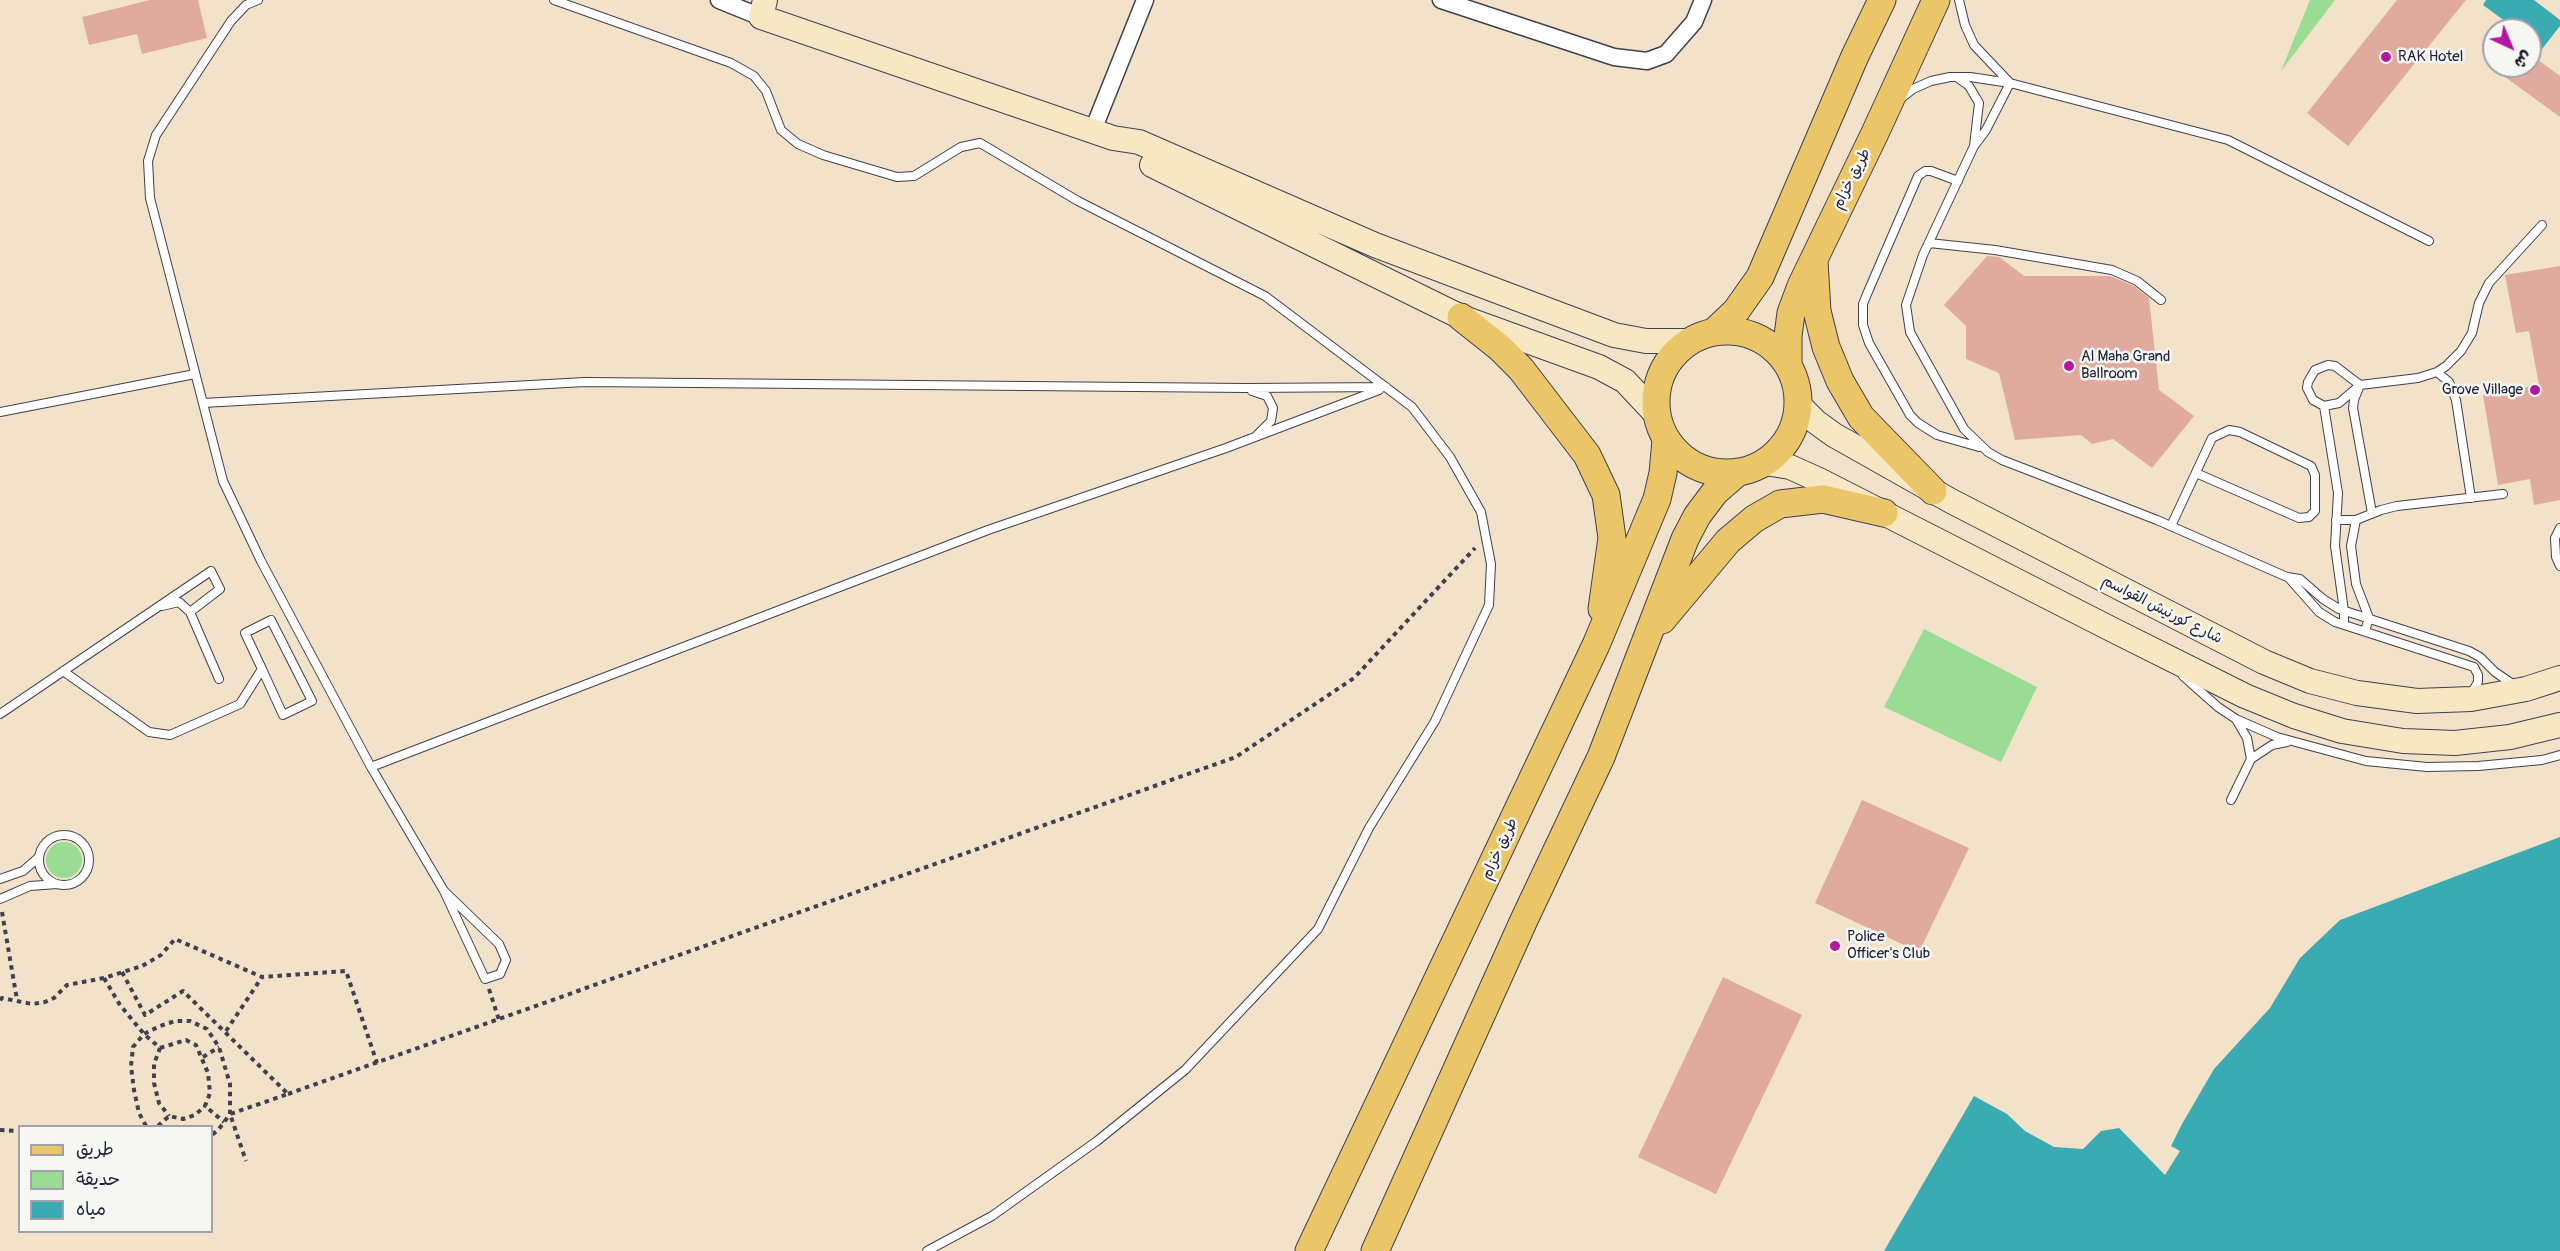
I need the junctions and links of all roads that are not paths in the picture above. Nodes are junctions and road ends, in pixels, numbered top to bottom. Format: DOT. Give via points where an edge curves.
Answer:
graph roads {
  1 [pos="258,0"];
  2 [pos="554,0"];
  3 [pos="719,0"];
  4 [pos="1145,0"];
  5 [pos="1441,0"];
  6 [pos="1703,0"];
  7 [pos="1882,0"];
  8 [pos="1936,0"];
  9 [pos="1959,0"];
  10 [pos="763,8"];
  11 [pos="1955,77"];
  12 [pos="2010,83"];
  13 [pos="1875,133"];
  14 [pos="1103,134"];
  15 [pos="1974,146"];
  16 [pos="1958,181"];
  17 [pos="2542,225"];
  18 [pos="2429,241"];
  19 [pos="1929,243"];
  20 [pos="1814,255"];
  21 [pos="2161,300"];
  22 [pos="1461,317"];
  23 [pos="1715,331"];
  24 [pos="1689,341"];
  25 [pos="1788,363"];
  26 [pos="2437,372"];
  27 [pos="195,374"];
  28 [pos="2360,385"];
  29 [pos="1387,387"];
  30 [pos="1246,388"];
  31 [pos="203,403"];
  32 [pos="1799,405"];
  33 [pos="2324,406"];
  34 [pos="0,412"];
  35 [pos="1656,414"];
  36 [pos="1254,438"];
  37 [pos="1666,440"];
  38 [pos="1984,449"];
  39 [pos="1765,463"];
  40 [pos="1738,472"];
  41 [pos="2196,473"];
  42 [pos="1933,491"];
  43 [pos="2502,495"];
  44 [pos="2472,498"];
  45 [pos="1884,513"];
  46 [pos="2372,513"];
  47 [pos="2336,520"];
  48 [pos="2356,520"];
  49 [pos="2171,526"];
  50 [pos="2560,528"];
  51 [pos="2560,566"];
  52 [pos="2287,577"];
  53 [pos="157,607"];
  54 [pos="2344,611"];
  55 [pos="190,612"];
  56 [pos="2369,618"];
  57 [pos="2344,624"];
  58 [pos="2365,631"];
  59 [pos="2129,638"];
  60 [pos="1644,643"];
  61 [pos="1596,645"];
  62 [pos="262,669"];
  63 [pos="63,671"];
  64 [pos="2560,678"];
  65 [pos="219,679"];
  66 [pos="2526,689"];
  67 [pos="2466,699"];
  68 [pos="0,714"];
  69 [pos="2236,719"];
  70 [pos="2560,725"];
  71 [pos="2291,741"];
  72 [pos="2560,755"];
  73 [pos="2251,759"];
  74 [pos="371,767"];
  75 [pos="2231,800"];
  76 [pos="39,856"];
  77 [pos="0,879"];
  78 [pos="57,884"];
  79 [pos="444,891"];
  80 [pos="0,901"];
  81 [pos="927,1251"];
  82 [pos="1309,1251"];
  83 [pos="1375,1251"];
  1 -- 27 [label="lane" via="246,5 231,21 156,135 148,161 150,198"];
  2 -- 29 [label="lane" via="731,63 754,76 766,91 781,130 798,144 823,155 897,177 914,176 961,147 980,143 1078,201 1265,296"];
  3 -- 10 [label="street"];
  4 -- 14 [label="street"];
  5 -- 6 [label="street" via="1614,57 1647,61 1666,54 1694,22"];
  7 -- 23 [label="main road" via="1761,277 1736,311"];
  8 -- 13 [label="main road, طريق خزام"];
  9 -- 12 [label="lane" via="1974,45"];
  10 -- 14 [label="main road"];
  11 -- 12 [label="lane"];
  11 -- 13 [label="lane" via="1913,89 1884,116"];
  11 -- 15 [label="lane" via="1969,86 1979,103"];
  12 -- 15 [label="lane"];
  12 -- 18 [label="lane" via="2228,140"];
  13 -- 20 [label="main road, طريق خزام"];
  14 -- 22 [label="main road" via="1131,154"];
  14 -- 24 [label="main road" via="1139,142 1375,245 1614,335 1646,341"];
  15 -- 16 [label="lane"];
  16 -- 19 [label="lane"];
  16 -- 38 [label="lane" via="1931,171 1918,176 1863,304 1863,325 1869,344 1903,405 1918,423 1937,435"];
  17 -- 26 [label="lane" via="2489,283 2467,342"];
  19 -- 21 [label="lane" via="2112,270 2137,281"];
  19 -- 38 [label="lane" via="1909,291 1906,319 1955,416"];
  20 -- 25 [label="main road, طريق خزام" via="1791,313"];
  20 -- 42 [label="main road" via="1817,311 1840,381 1861,417"];
  22 -- 35 [label="main road" via="1599,367 1624,381"];
  22 -- 61 [label="main road" via="1521,369 1587,455 1606,495 1612,538"];
  23 -- 24 [label="main road"];
  23 -- 25 [label="main road" via="1752,335 1769,343"];
  24 -- 35 [label="main road" via="1668,360 1657,386"];
  25 -- 32 [label="main road" via="1797,383"];
  26 -- 28 [label="lane"];
  26 -- 44 [label="lane" via="2449,382 2456,399"];
  27 -- 31 [label="lane"];
  27 -- 34 [label="lane"];
  28 -- 33 [label="lane" via="2339,403"];
  28 -- 33 [label="lane" via="2335,366 2321,366 2310,375 2307,388 2313,400"];
  28 -- 46 [label="lane" via="2353,408"];
  29 -- 30 [label="lane"];
  29 -- 36 [label="lane"];
  29 -- 81 [label="lane" via="1412,406 1450,457 1481,512 1491,564 1490,606 1435,721 1369,828 1318,929 1185,1070 1097,1141 992,1216"];
  30 -- 31 [label="lane" via="585,382"];
  30 -- 36 [label="lane" via="1267,396 1274,408 1271,421"];
  31 -- 74 [label="lane" via="223,481 261,561"];
  32 -- 39 [label="main road" via="1794,427 1782,447"];
  32 -- 42 [label="main road, شارع كورنيش القواسم" via="1834,435"];
  33 -- 47 [label="lane" via="2338,493"];
  35 -- 37 [label="main road"];
  36 -- 74 [label="lane" via="988,530"];
  37 -- 40 [label="main road" via="1685,460 1711,471"];
  37 -- 61 [label="main road, طريق خزام" via="1657,500"];
  38 -- 49 [label="lane" via="2001,460"];
  39 -- 40 [label="main road"];
  39 -- 45 [label="main road" via="1790,466"];
  40 -- 60 [label="main road" via="1715,492 1697,516"];
  41 -- 41 [label="lane" via="2211,438 2235,430 2311,466 2315,475 2315,511 2300,518"];
  41 -- 49 [label="lane"];
  42 -- 67 [label="main road, شارع كورنيش القواسم" via="2242,651 2310,681 2357,693 2417,701"];
  43 -- 44 [label="lane"];
  44 -- 46 [label="lane" via="2397,506"];
  45 -- 59 [label="main road"];
  45 -- 60 [label="main road" via="1823,498 1780,504 1728,541"];
  46 -- 48 [label="lane"];
  47 -- 48 [label="lane"];
  47 -- 54 [label="lane" via="2335,546"];
  48 -- 56 [label="lane" via="2351,538 2356,584"];
  49 -- 52 [label="lane"];
  50 -- 51 [label="lane" via="2555,538"];
  52 -- 54 [label="lane" via="2305,582 2330,605"];
  52 -- 57 [label="lane" via="2319,612"];
  53 -- 55 [label="lane" via="179,602"];
  53 -- 55 [label="lane" via="211,571 220,589"];
  53 -- 63 [label="lane"];
  54 -- 56 [label="lane"];
  54 -- 57 [label="lane"];
  55 -- 65 [label="lane"];
  56 -- 58 [label="lane"];
  56 -- 66 [label="lane" via="2469,651 2504,679"];
  57 -- 58 [label="lane"];
  58 -- 67 [label="lane" via="2474,667 2478,682"];
  59 -- 69 [label="lane"];
  59 -- 70 [label="main road" via="2245,696 2342,731 2403,741 2455,743 2510,737"];
  60 -- 83 [label="main road" via="1601,757"];
  61 -- 82 [label="main road, طريق خزام"];
  62 -- 62 [label="lane" via="283,715 312,701 271,620 245,633"];
  62 -- 63 [label="lane" via="240,704 170,735 149,732"];
  63 -- 68 [label="lane"];
  64 -- 66 [label="main road, شارع كورنيش القواسم"];
  66 -- 67 [label="main road, شارع كورنيش القواسم"];
  69 -- 71 [label="lane"];
  69 -- 73 [label="lane" via="2247,738"];
  71 -- 72 [label="lane" via="2366,761 2427,767 2478,766"];
  71 -- 73 [label="lane" via="2272,745"];
  73 -- 75 [label="lane"];
  74 -- 79 [label="lane"];
  76 -- 77 [label="lane" via="23,871"];
  76 -- 78 [label="lane" via="43,873"];
  76 -- 78 [label="lane" via="46,842 61,835 78,839 84,845 88,853 87,870 74,882"];
  78 -- 80 [label="lane" via="30,886"];
  79 -- 79 [label="lane" via="500,944 506,960 500,974 485,980"];
}
